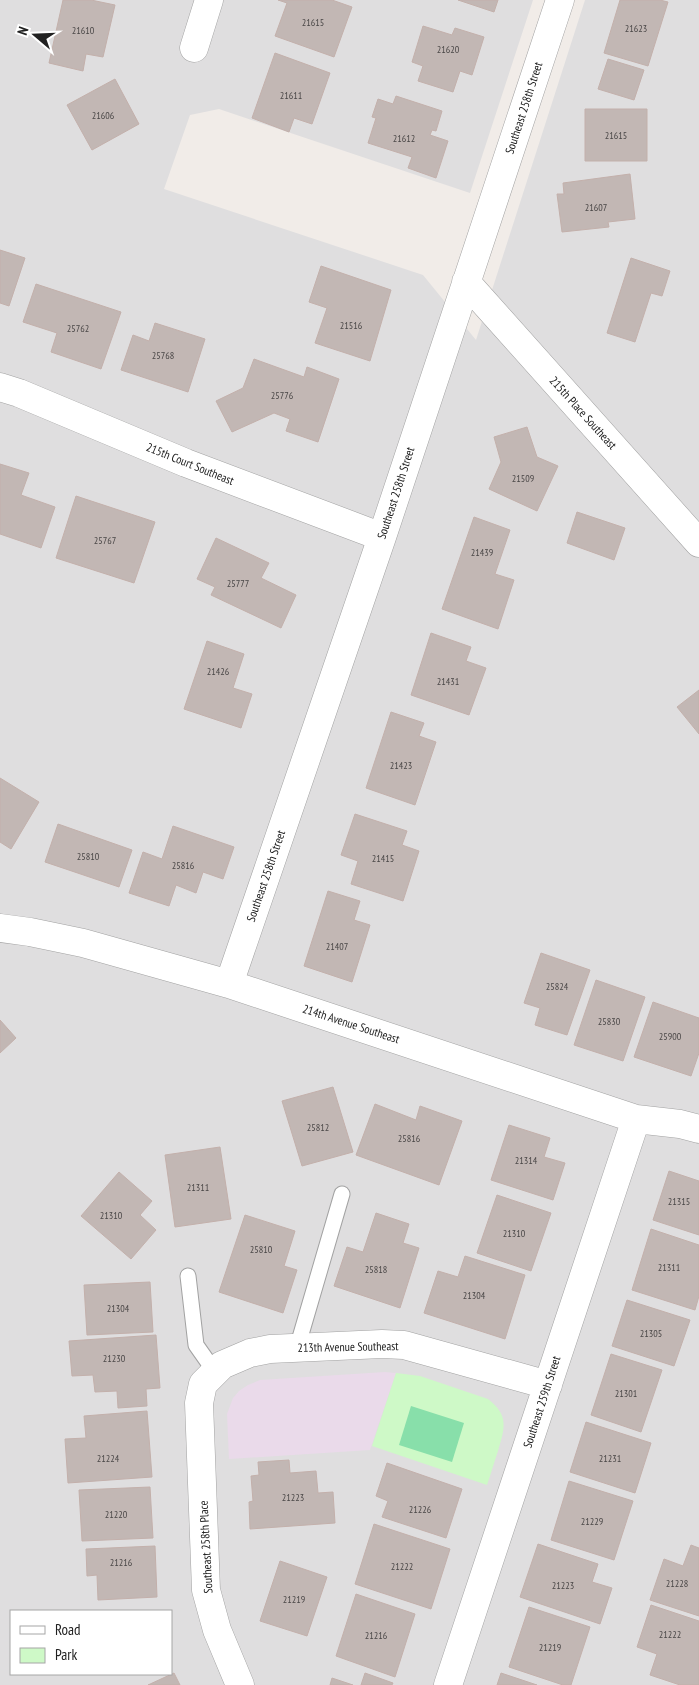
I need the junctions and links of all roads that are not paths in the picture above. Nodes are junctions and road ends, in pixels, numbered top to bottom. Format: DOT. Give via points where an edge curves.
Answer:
graph roads {
  1 [pos="210,0"];
  2 [pos="560,0"];
  3 [pos="194,48"];
  4 [pos="466,282"];
  5 [pos="0,387"];
  6 [pos="382,537"];
  7 [pos="699,543"];
  8 [pos="0,928"];
  9 [pos="229,984"];
  10 [pos="636,1119"];
  11 [pos="699,1129"];
  12 [pos="342,1194"];
  13 [pos="188,1276"];
  14 [pos="296,1348"];
  15 [pos="215,1372"];
  16 [pos="548,1385"];
  17 [pos="199,1404"];
  18 [pos="240,1685"];
  19 [pos="448,1685"];
  1 -- 3 [label="street"];
  2 -- 4 [label="street, Southeast 258th Street"];
  4 -- 6 [label="street, Southeast 258th Street"];
  4 -- 7 [label="street, 215th Place Southeast"];
  5 -- 6 [label="street, 215th Court Southeast" via="186,463"];
  6 -- 9 [label="street, Southeast 258th Street"];
  8 -- 9 [label="street, 214th Avenue Southeast" via="83,944"];
  9 -- 10 [label="street, 214th Avenue Southeast"];
  10 -- 11 [label="street, 214th Avenue Southeast"];
  10 -- 16 [label="street, Southeast 259th Street"];
  12 -- 14 [label="lane"];
  13 -- 15 [label="lane" via="196,1344"];
  14 -- 15 [label="street, 213th Avenue Southeast" via="250,1353 222,1364"];
  14 -- 16 [label="street, 213th Avenue Southeast" via="404,1345"];
  15 -- 17 [label="street, 213th Avenue Southeast" via="203,1384"];
  16 -- 19 [label="street, Southeast 259th Street"];
  17 -- 18 [label="street, Southeast 258th Place" via="206,1590 217,1630"];
}
